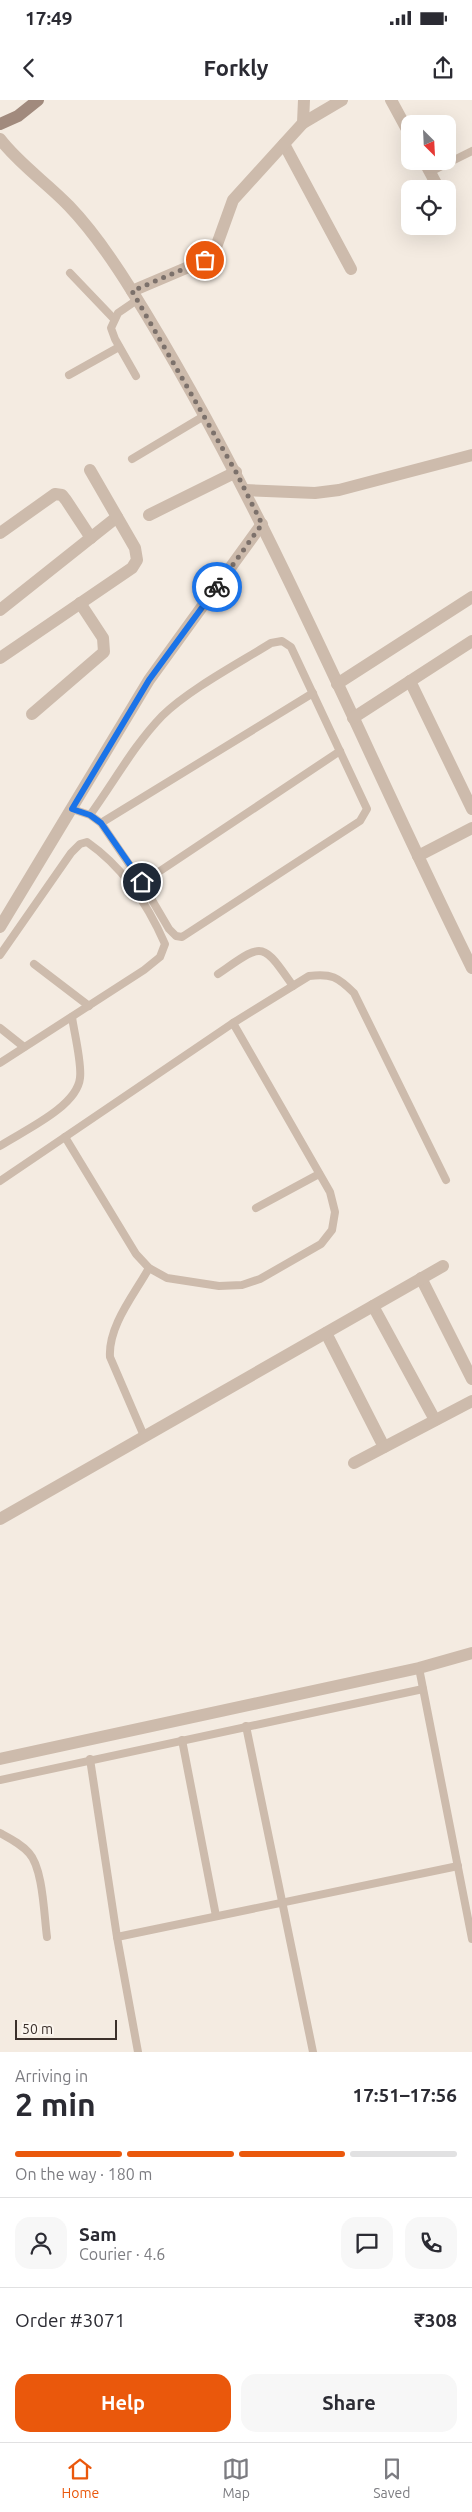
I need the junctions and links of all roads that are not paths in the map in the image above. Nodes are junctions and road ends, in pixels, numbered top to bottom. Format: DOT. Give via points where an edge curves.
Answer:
graph roads {
  1 [pos="38,100"];
  2 [pos="304,100"];
  3 [pos="342,100"];
  4 [pos="391,100"];
  5 [pos="401,118"];
  6 [pos="303,123"];
  7 [pos="0,124"];
  8 [pos="0,139"];
  9 [pos="284,144"];
  10 [pos="4,150"];
  11 [pos="472,151"];
  12 [pos="456,157"];
  13 [pos="351,269"];
  14 [pos="70,273"];
  15 [pos="135,295"];
  16 [pos="114,319"];
  17 [pos="119,347"];
  18 [pos="69,375"];
  19 [pos="136,376"];
  20 [pos="204,416"];
  21 [pos="472,454"];
  22 [pos="132,459"];
  23 [pos="90,470"];
  24 [pos="236,472"];
  25 [pos="244,490"];
  26 [pos="149,516"];
  27 [pos="117,517"];
  28 [pos="262,524"];
  29 [pos="0,533"];
  30 [pos="91,538"];
  31 [pos="472,597"];
  32 [pos="80,603"];
  33 [pos="0,610"];
  34 [pos="472,641"];
  35 [pos="0,658"];
  36 [pos="410,681"];
  37 [pos="337,684"];
  38 [pos="313,693"];
  39 [pos="32,714"];
  40 [pos="353,718"];
  41 [pos="340,751"];
  42 [pos="72,809"];
  43 [pos="472,809"];
  44 [pos="90,815"];
  45 [pos="101,823"];
  46 [pos="472,828"];
  47 [pos="418,856"];
  48 [pos="142,882"];
  49 [pos="0,927"];
  50 [pos="0,955"];
  51 [pos="34,964"];
  52 [pos="472,968"];
  53 [pos="218,974"];
  54 [pos="293,986"];
  55 [pos="89,1006"];
  56 [pos="72,1016"];
  57 [pos="233,1023"];
  58 [pos="0,1028"];
  59 [pos="24,1047"];
  60 [pos="0,1063"];
  61 [pos="65,1138"];
  62 [pos="0,1146"];
  63 [pos="319,1174"];
  64 [pos="446,1180"];
  65 [pos="0,1182"];
  66 [pos="256,1208"];
  67 [pos="443,1266"];
  68 [pos="149,1268"];
  69 [pos="421,1278"];
  70 [pos="373,1306"];
  71 [pos="326,1333"];
  72 [pos="468,1360"];
  73 [pos="472,1379"];
  74 [pos="472,1401"];
  75 [pos="435,1420"];
  76 [pos="144,1436"];
  77 [pos="384,1447"];
  78 [pos="354,1463"];
  79 [pos="0,1519"];
  80 [pos="472,1653"];
  81 [pos="419,1668"];
  82 [pos="423,1689"];
  83 [pos="246,1726"];
  84 [pos="182,1740"];
  85 [pos="0,1759"];
  86 [pos="90,1759"];
  87 [pos="0,1780"];
  88 [pos="0,1833"];
  89 [pos="458,1866"];
  90 [pos="282,1902"];
  91 [pos="216,1916"];
  92 [pos="47,1937"];
  93 [pos="117,1937"];
  94 [pos="472,1939"];
  95 [pos="138,2052"];
  96 [pos="313,2052"];
  1 -- 7 [label="main road" via="18,116"];
  2 -- 6 [label="street"];
  3 -- 6 [label="street"];
  4 -- 5 [label="street"];
  6 -- 9 [label="street"];
  8 -- 10 [label="street"];
  9 -- 13 [label="street"];
  9 -- 15 [label="street" via="233,200 215,250 205,260"];
  10 -- 15 [label="street" via="70,206"];
  11 -- 12 [label="lane"];
  14 -- 16 [label="lane"];
  15 -- 16 [label="lane"];
  15 -- 20 [label="street"];
  16 -- 17 [label="lane" via="111,328"];
  17 -- 18 [label="lane"];
  17 -- 19 [label="lane"];
  20 -- 22 [label="lane"];
  20 -- 24 [label="street"];
  21 -- 25 [label="street" via="339,490 315,493"];
  23 -- 27 [label="street"];
  24 -- 25 [label="street"];
  24 -- 26 [label="street"];
  25 -- 28 [label="street"];
  27 -- 30 [label="street"];
  27 -- 32 [label="street" via="135,548 137,560 132,568"];
  28 -- 37 [label="street"];
  28 -- 42 [label="street" via="149,680"];
  29 -- 30 [label="street" via="55,494 62,495"];
  30 -- 33 [label="street"];
  31 -- 37 [label="street"];
  32 -- 35 [label="street"];
  32 -- 39 [label="street" via="103,638 104,652"];
  34 -- 36 [label="street"];
  36 -- 40 [label="street"];
  36 -- 43 [label="street"];
  37 -- 40 [label="street"];
  38 -- 41 [label="lane"];
  38 -- 44 [label="lane" via="291,647 282,641 271,643 179,701 162,716 128,758"];
  38 -- 45 [label="lane"];
  40 -- 47 [label="street"];
  41 -- 48 [label="lane"];
  41 -- 48 [label="lane" via="367,808 360,821 344,832 182,937 169,929"];
  42 -- 44 [label="lane"];
  42 -- 49 [label="street"];
  44 -- 45 [label="lane"];
  45 -- 48 [label="lane"];
  46 -- 47 [label="street"];
  47 -- 52 [label="street"];
  50 -- 55 [label="lane" via="71,853 87,842 107,856 128,882 153,918 165,944 160,957"];
  51 -- 55 [label="lane"];
  53 -- 54 [label="lane" via="248,953 259,950 272,956"];
  54 -- 57 [label="lane"];
  54 -- 64 [label="lane" via="309,976 323,975 340,978 354,993"];
  55 -- 56 [label="lane"];
  56 -- 59 [label="lane"];
  56 -- 62 [label="lane" via="80,1078 74,1094 65,1105"];
  57 -- 61 [label="lane"];
  57 -- 63 [label="lane"];
  58 -- 59 [label="lane"];
  59 -- 60 [label="lane"];
  61 -- 65 [label="lane"];
  61 -- 68 [label="lane" via="136,1254"];
  63 -- 66 [label="lane"];
  63 -- 68 [label="lane" via="330,1192 335,1212 332,1230 321,1244 260,1279 242,1285 220,1286 167,1278"];
  67 -- 69 [label="street"];
  68 -- 76 [label="lane" via="109,1344 110,1357"];
  69 -- 70 [label="street"];
  69 -- 72 [label="street"];
  70 -- 71 [label="street"];
  70 -- 75 [label="street"];
  71 -- 76 [label="street"];
  71 -- 77 [label="street"];
  72 -- 73 [label="street"];
  74 -- 75 [label="street"];
  75 -- 77 [label="street"];
  76 -- 79 [label="street"];
  77 -- 78 [label="street"];
  80 -- 81 [label="street"];
  81 -- 82 [label="lane"];
  81 -- 85 [label="street"];
  82 -- 83 [label="lane"];
  82 -- 89 [label="lane"];
  83 -- 84 [label="lane"];
  83 -- 90 [label="lane"];
  84 -- 86 [label="lane"];
  84 -- 91 [label="lane"];
  86 -- 87 [label="lane"];
  86 -- 93 [label="lane"];
  88 -- 92 [label="lane" via="20,1844 31,1855 38,1870"];
  89 -- 90 [label="lane"];
  89 -- 94 [label="lane"];
  90 -- 91 [label="lane"];
  90 -- 96 [label="lane"];
  91 -- 93 [label="lane"];
  93 -- 95 [label="lane"];
}
